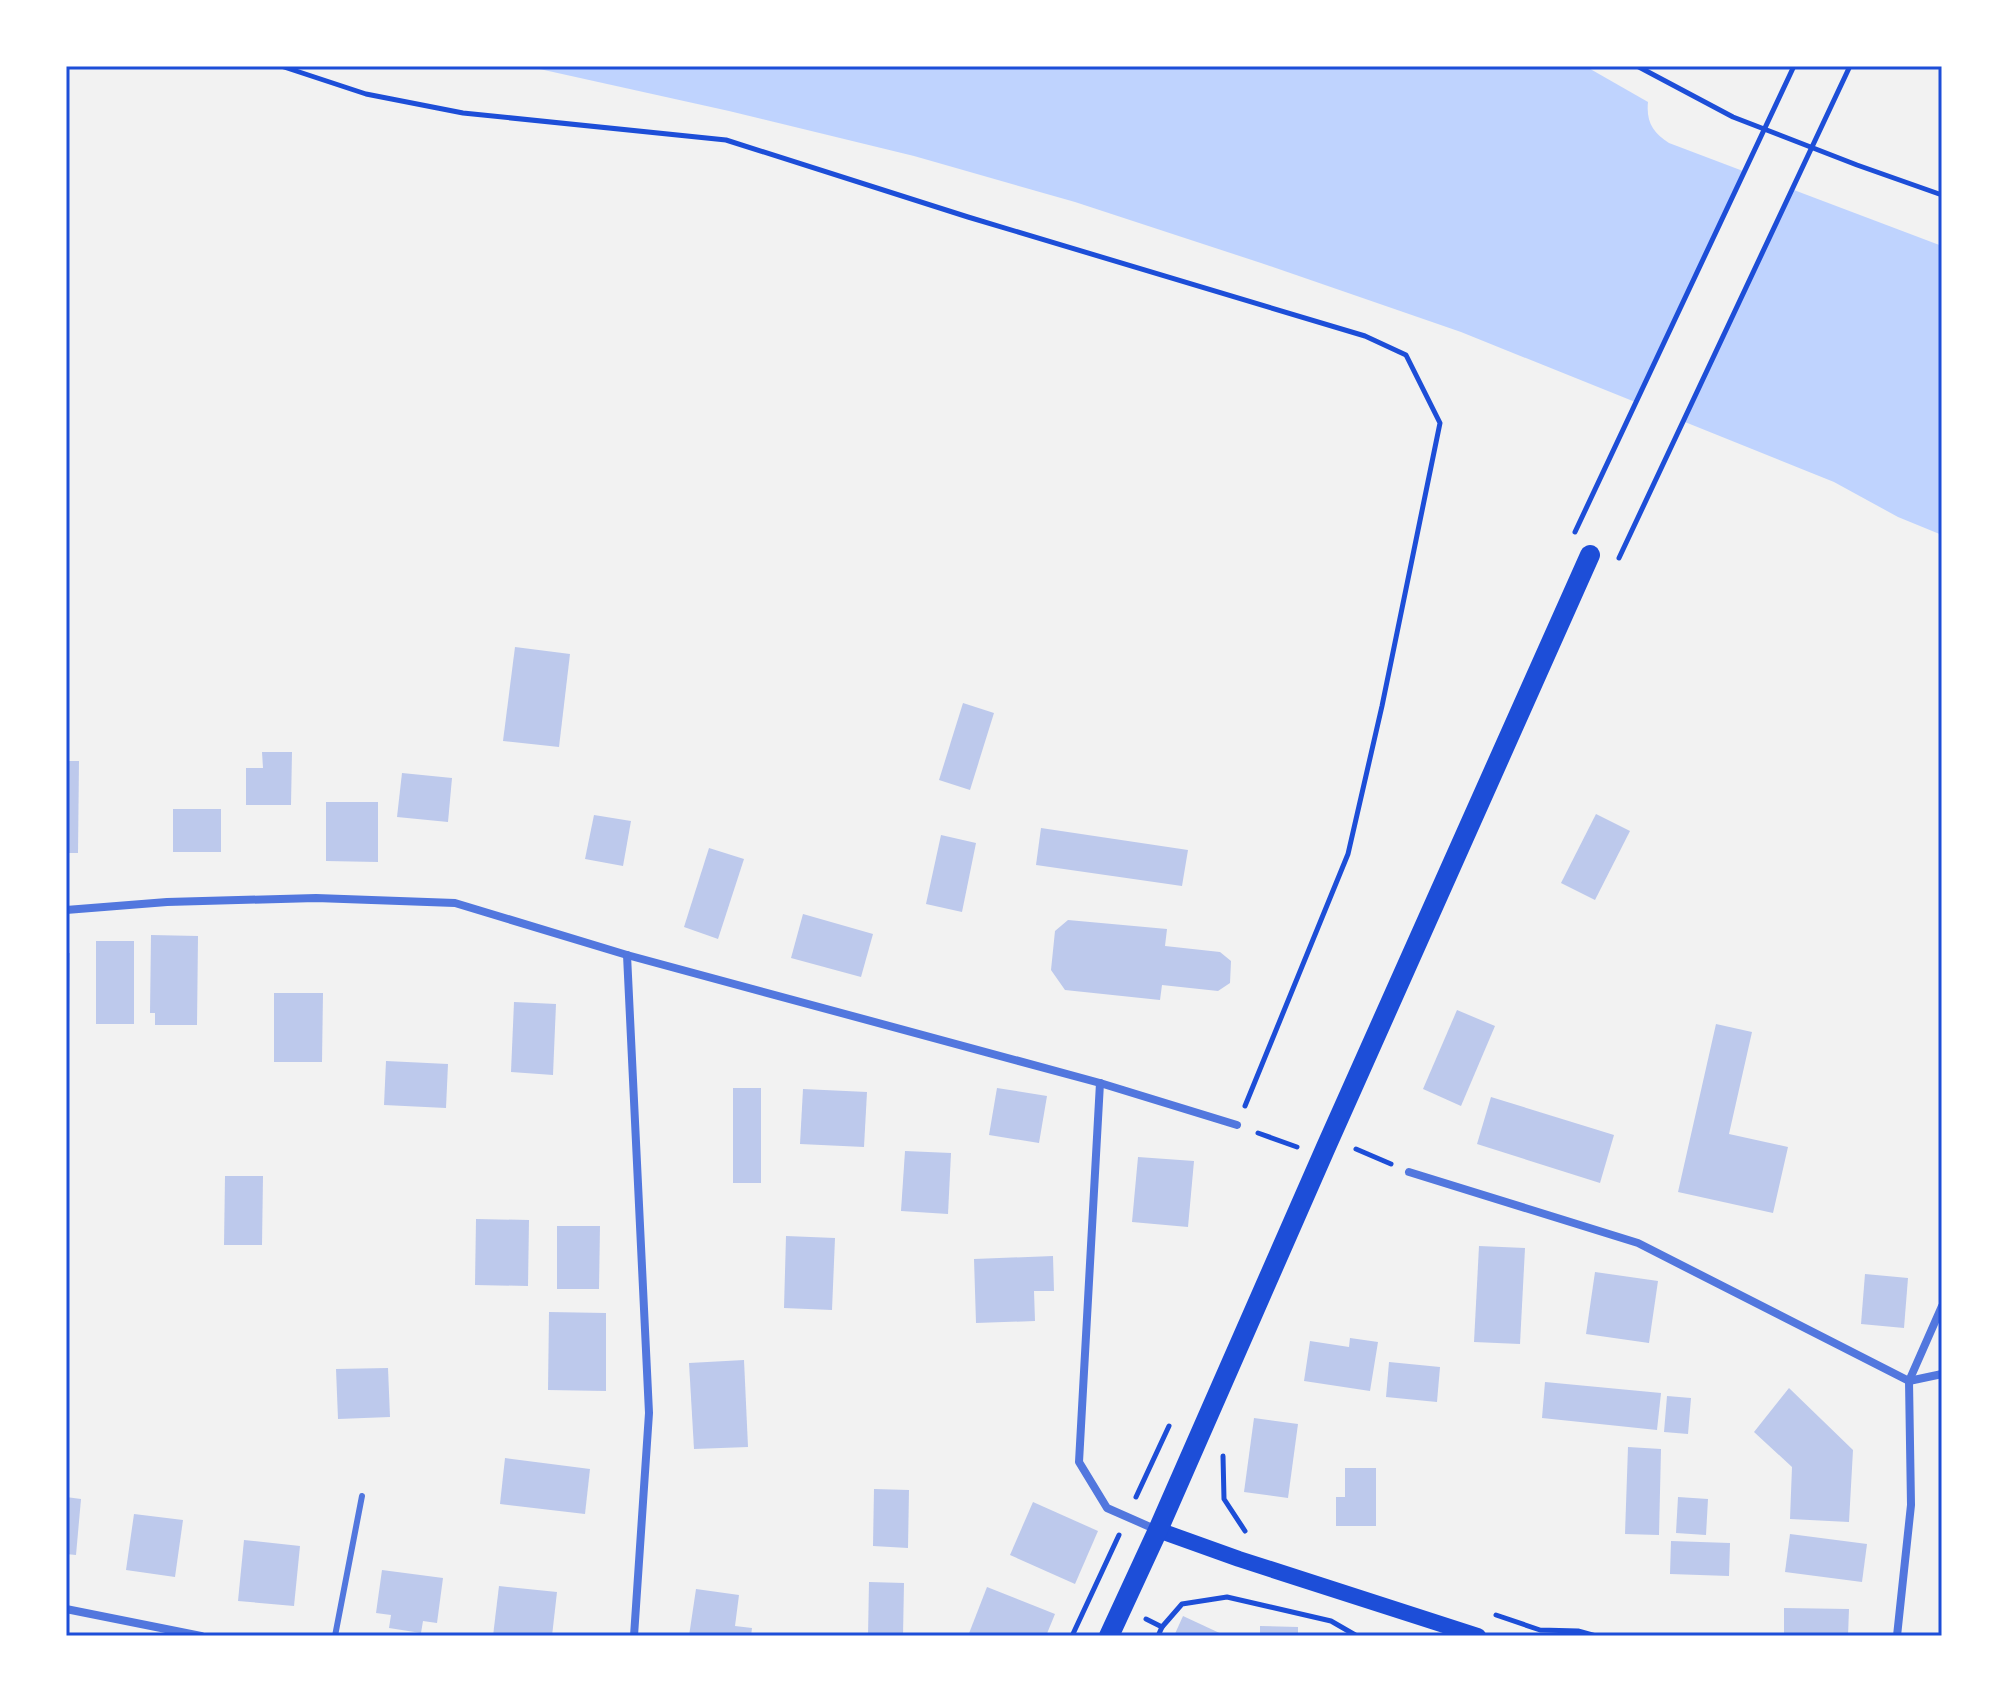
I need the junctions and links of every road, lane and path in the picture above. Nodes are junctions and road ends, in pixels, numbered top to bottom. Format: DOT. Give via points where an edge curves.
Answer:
graph roads {
  1 [pos="281,66"];
  2 [pos="1637,66"];
  3 [pos="1794,66"];
  4 [pos="1850,66"];
  5 [pos="1942,195"];
  6 [pos="1568,546"];
  7 [pos="1590,555"];
  8 [pos="1615,567"];
  9 [pos="66,910"];
  10 [pos="627,955"];
  11 [pos="1100,1083"];
  12 [pos="1237,1125"];
  13 [pos="1298,1147"];
  14 [pos="1352,1147"];
  15 [pos="1409,1172"];
  16 [pos="1942,1306"];
  17 [pos="1942,1374"];
  18 [pos="1909,1381"];
  19 [pos="1223,1450"];
  20 [pos="362,1496"];
  21 [pos="1158,1530"];
  22 [pos="1247,1534"];
  23 [pos="1090,1597"];
  24 [pos="1121,1608"];
  25 [pos="66,1609"];
  26 [pos="1486,1612"];
  27 [pos="1162,1627"];
  28 [pos="201,1636"];
  29 [pos="335,1636"];
  30 [pos="634,1636"];
  31 [pos="1109,1636"];
  32 [pos="1158,1636"];
  33 [pos="1357,1636"];
  34 [pos="1478,1636"];
  35 [pos="1596,1636"];
  36 [pos="1897,1636"];
  1 -- 12 [label="path" via="366,94 463,113 726,140 1365,336 1406,355 1440,423 1382,706 1348,854"];
  2 -- 5 [label="path" via="1733,117"];
  3 -- 6 [label="path"];
  4 -- 8 [label="path"];
  7 -- 21 [label="main road"];
  9 -- 10 [label="street" via="316,898 455,903"];
  10 -- 11 [label="street"];
  10 -- 30 [label="street" via="649,1413"];
  11 -- 12 [label="street"];
  11 -- 21 [label="street" via="1079,1462 1107,1508"];
  12 -- 13 [label="path"];
  14 -- 15 [label="path"];
  15 -- 18 [label="street" via="1638,1243"];
  16 -- 18 [label="street"];
  17 -- 18 [label="street"];
  18 -- 36 [label="street" via="1911,1505"];
  19 -- 22 [label="path" via="1224,1499"];
  20 -- 29 [label="lane"];
  21 -- 24 [label="main road"];
  21 -- 34 [label="main road"];
  23 -- 24 [label="path"];
  24 -- 27 [label="path"];
  24 -- 31 [label="main road"];
  25 -- 28 [label="street"];
  26 -- 35 [label="path" via="1540,1630"];
  27 -- 32 [label="path"];
  27 -- 33 [label="path" via="1182,1604 1227,1597 1331,1621"];
}
